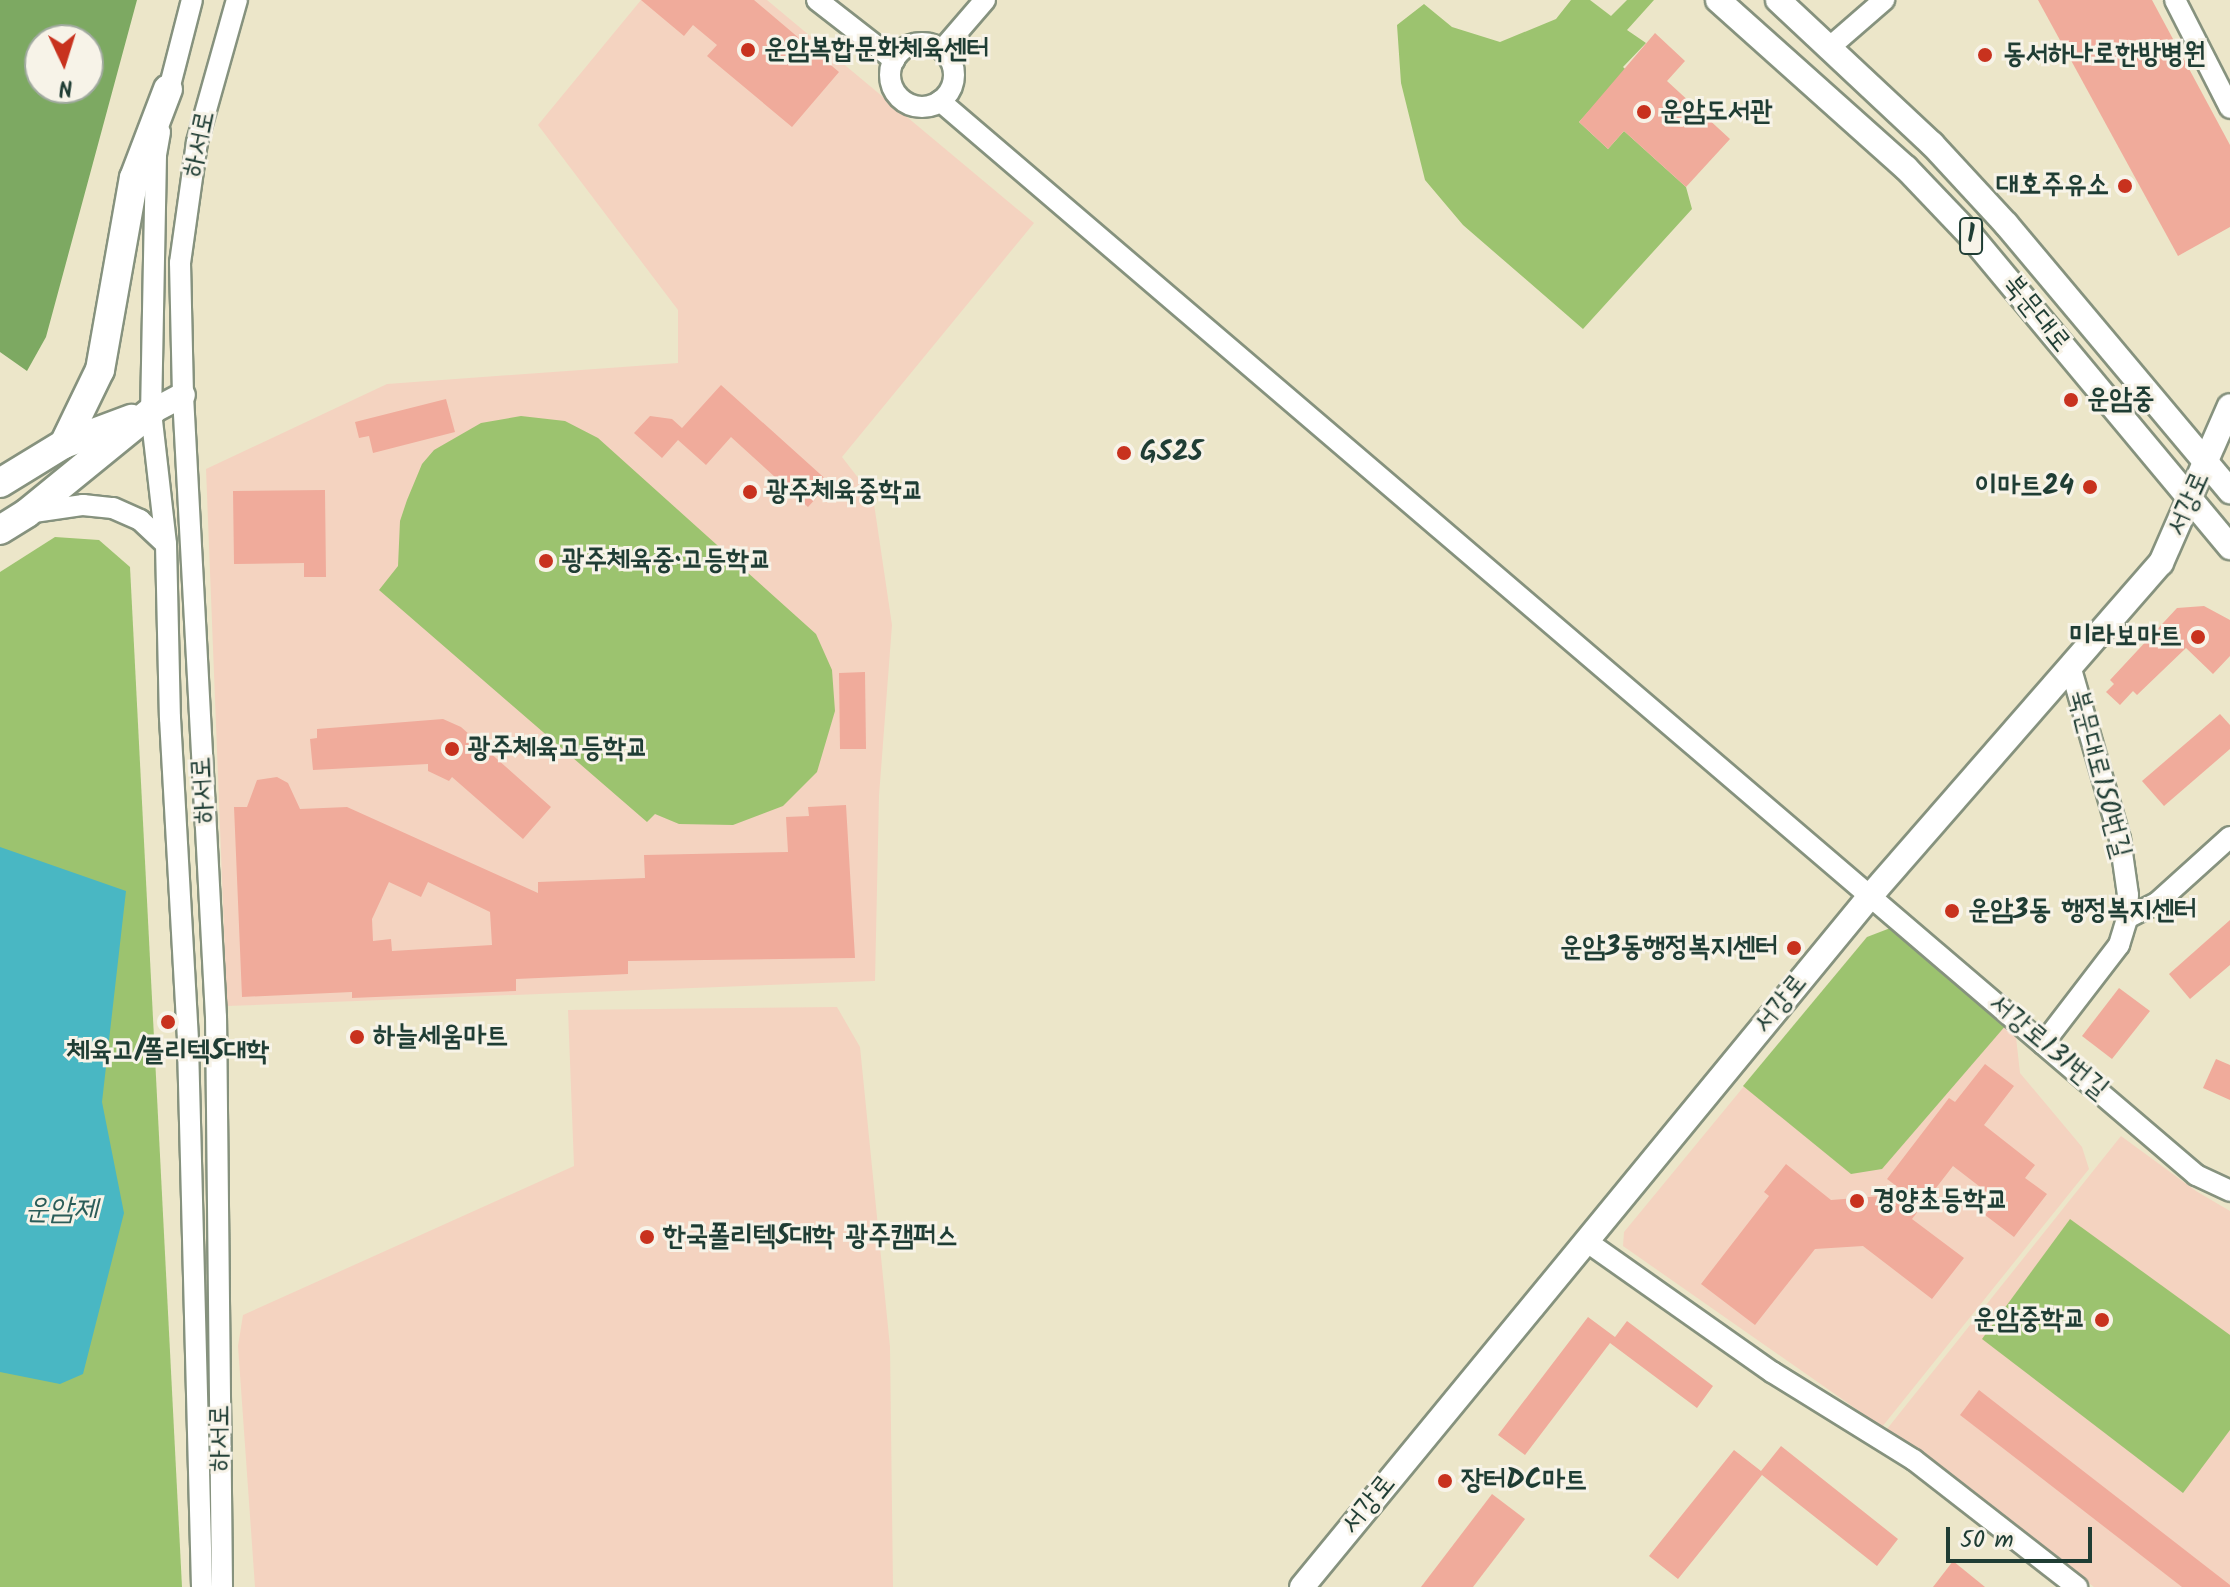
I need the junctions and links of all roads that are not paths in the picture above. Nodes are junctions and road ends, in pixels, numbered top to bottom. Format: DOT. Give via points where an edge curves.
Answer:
graph roads {
  1 [pos="192,0"];
  2 [pos="237,0"];
  3 [pos="817,0"];
  4 [pos="985,0"];
  5 [pos="1718,0"];
  6 [pos="1778,0"];
  7 [pos="1884,0"];
  8 [pos="2175,0"];
  9 [pos="1830,47"];
  10 [pos="942,50"];
  11 [pos="894,60"];
  12 [pos="168,89"];
  13 [pos="940,101"];
  14 [pos="2230,108"];
  15 [pos="183,395"];
  16 [pos="2230,406"];
  17 [pos="151,412"];
  18 [pos="64,444"];
  19 [pos="2207,464"];
  20 [pos="0,483"];
  21 [pos="2230,491"];
  22 [pos="2191,503"];
  23 [pos="27,513"];
  24 [pos="0,530"];
  25 [pos="166,544"];
  26 [pos="2230,547"];
  27 [pos="2071,669"];
  28 [pos="2230,837"];
  29 [pos="1871,895"];
  30 [pos="2127,918"];
  31 [pos="2043,1044"];
  32 [pos="2230,1191"];
  33 [pos="1586,1241"];
  34 [pos="202,1587"];
  35 [pos="222,1587"];
  36 [pos="1302,1587"];
  37 [pos="2077,1587"];
  1 -- 12 [label="street, 하서로"];
  2 -- 15 [label="street, 하서로" via="197,142 180,263"];
  3 -- 11 [label="street"];
  4 -- 10 [label="street"];
  5 -- 22 [label="main road, 북문대로 / 1" via="1906,168 1971,236"];
  6 -- 9 [label="main road, 북문대로 / 1"];
  7 -- 9 [label="street"];
  8 -- 14 [label="street"];
  9 -- 19 [label="main road, 북문대로 / 1" via="2006,224"];
  10 -- 11 [label="street" via="915,43"];
  10 -- 13 [label="street" via="954,72"];
  11 -- 13 [label="street" via="890,77 899,97 919,106"];
  12 -- 17 [label="street, 하서로" via="156,155"];
  12 -- 18 [label="highway" via="130,193 100,370"];
  13 -- 29 [label="street, 서강로131번길"];
  15 -- 17 [label="main road"];
  15 -- 35 [label="street, 하서로" via="216,1017"];
  16 -- 19 [label="main road, 서강로"];
  17 -- 18 [label="highway"];
  17 -- 23 [label="highway"];
  17 -- 25 [label="street, 하서로"];
  18 -- 20 [label="highway"];
  19 -- 21 [label="main road, 북문대로 / 1"];
  19 -- 22 [label="main road, 서강로"];
  22 -- 26 [label="main road, 북문대로 / 1"];
  22 -- 27 [label="main road, 서강로" via="2161,563"];
  23 -- 24 [label="highway"];
  23 -- 25 [label="street" via="83,505 113,508 140,520"];
  25 -- 34 [label="street, 하서로" via="188,1045"];
  27 -- 29 [label="main road, 서강로"];
  27 -- 30 [label="street, 북문대로150번길" via="2120,839"];
  28 -- 30 [label="street" via="2158,902"];
  29 -- 31 [label="street, 서강로131번길"];
  29 -- 33 [label="main road, 서강로"];
  30 -- 31 [label="street, 북문대로150번길" via="2119,945"];
  31 -- 32 [label="street, 서강로131번길" via="2196,1175"];
  33 -- 36 [label="main road, 서강로"];
  33 -- 37 [label="street" via="1772,1372 1914,1460"];
}
